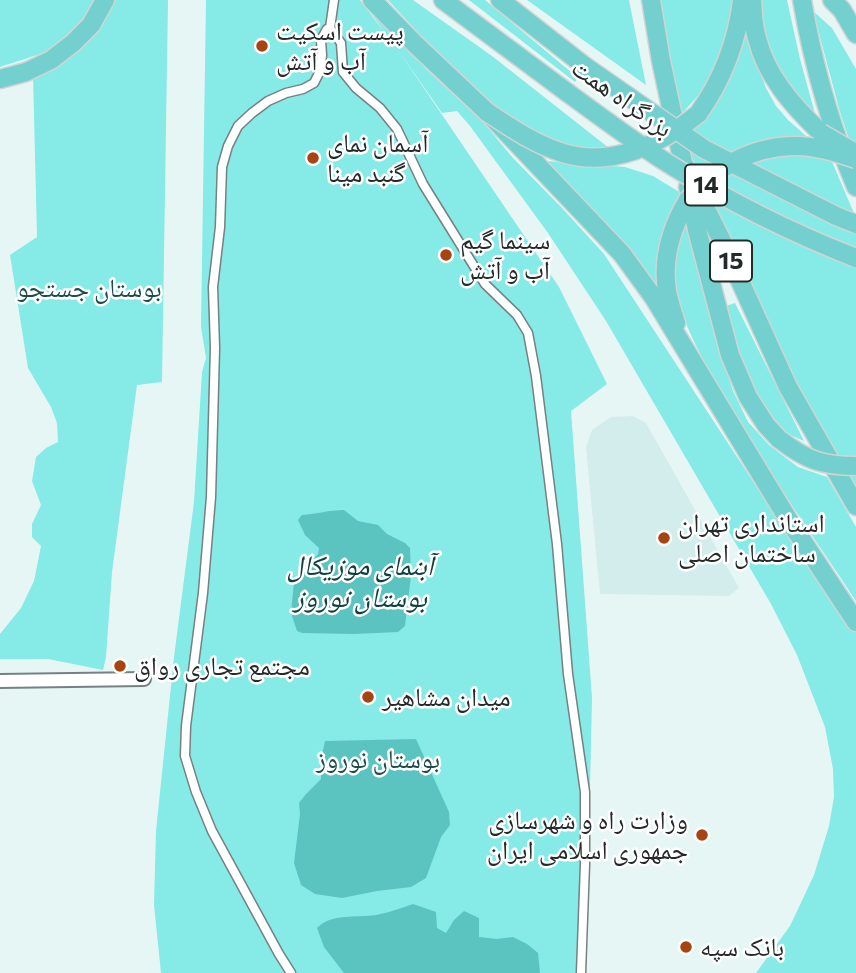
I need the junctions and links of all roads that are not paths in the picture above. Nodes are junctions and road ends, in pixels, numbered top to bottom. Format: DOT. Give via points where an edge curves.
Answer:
graph roads {
  1 [pos="105,0"];
  2 [pos="334,0"];
  3 [pos="372,0"];
  4 [pos="443,0"];
  5 [pos="500,0"];
  6 [pos="651,0"];
  7 [pos="742,0"];
  8 [pos="752,0"];
  9 [pos="802,0"];
  10 [pos="837,5"];
  11 [pos="330,28"];
  12 [pos="856,34"];
  13 [pos="0,79"];
  14 [pos="487,112"];
  15 [pos="856,154"];
  16 [pos="856,159"];
  17 [pos="683,163"];
  18 [pos="856,187"];
  19 [pos="856,224"];
  20 [pos="856,258"];
  21 [pos="681,343"];
  22 [pos="856,466"];
  23 [pos="856,506"];
  24 [pos="856,622"];
  25 [pos="144,679"];
  26 [pos="0,681"];
  27 [pos="291,973"];
  28 [pos="582,973"];
  1 -- 13 [label="highway" via="91,25 51,60"];
  2 -- 11 [label="street"];
  3 -- 14 [label="highway"];
  4 -- 20 [label="highway, بزرگراه همت / 14, bridge" via="691,177"];
  5 -- 19 [label="highway, بزرگراه همت / 14, bridge" via="586,68 704,149"];
  6 -- 17 [label="highway, 15"];
  7 -- 14 [label="highway, bridge" via="728,62 698,114 681,128 632,152 597,157 563,153 527,138"];
  8 -- 15 [label="highway, bridge" via="761,52 787,99 821,133"];
  9 -- 18 [label="highway" via="820,82"];
  10 -- 12 [label="highway"];
  11 -- 27 [label="street" via="321,40 320,71 314,83 268,101 252,113 238,127 222,167 213,287 211,497 186,726 185,756 212,831"];
  11 -- 28 [label="street" via="341,43 343,72 397,129 423,184 485,284 517,314 528,333 585,792"];
  14 -- 21 [label="highway" via="622,254"];
  16 -- 21 [label="highway, bridge" via="812,147 772,148 742,157 698,188 672,230 667,251 667,291"];
  17 -- 22 [label="highway, bridge" via="730,355 748,397 766,425 793,450 817,462"];
  17 -- 23 [label="highway, 15" via="788,387"];
  21 -- 24 [label="highway"];
  25 -- 26 [label="street"];
}
